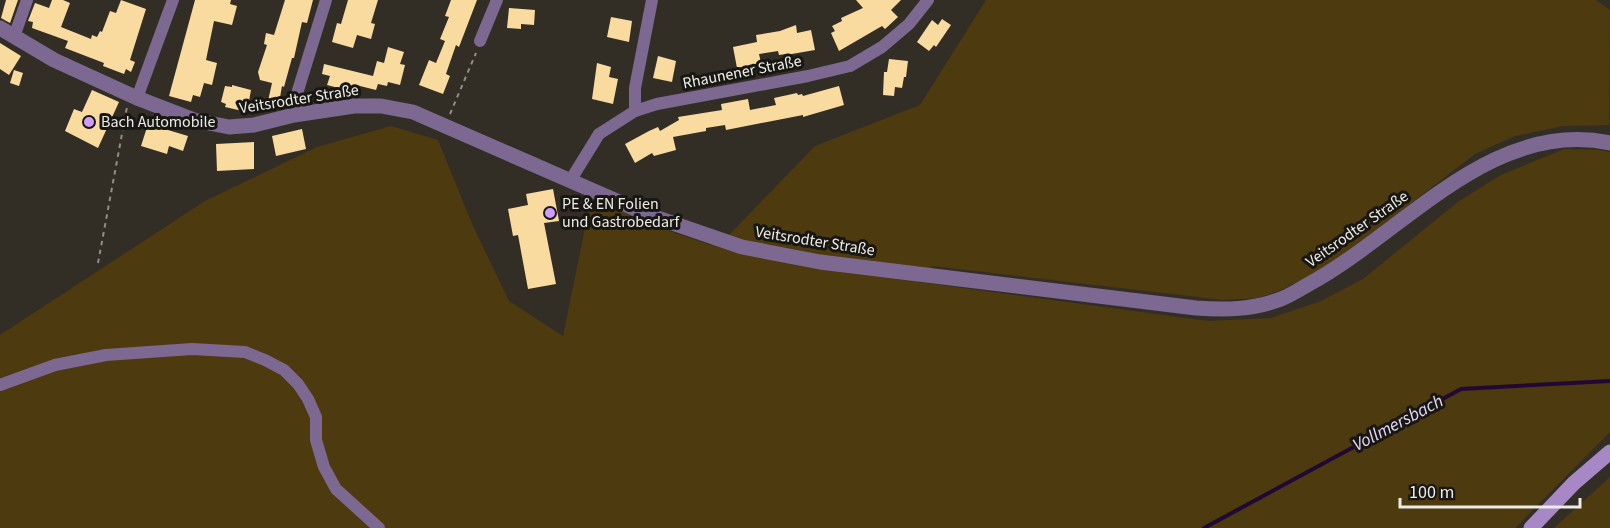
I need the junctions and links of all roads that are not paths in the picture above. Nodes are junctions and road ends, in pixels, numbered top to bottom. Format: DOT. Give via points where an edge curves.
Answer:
graph roads {
  1 [pos="27,0"];
  2 [pos="173,0"];
  3 [pos="326,0"];
  4 [pos="497,0"];
  5 [pos="652,0"];
  6 [pos="928,0"];
  7 [pos="0,28"];
  8 [pos="14,37"];
  9 [pos="480,41"];
  10 [pos="133,97"];
  11 [pos="634,111"];
  12 [pos="294,115"];
  13 [pos="1610,143"];
  14 [pos="570,181"];
  15 [pos="0,385"];
  16 [pos="1610,452"];
  17 [pos="379,528"];
  18 [pos="1531,528"];
  1 -- 8 [label="street"];
  2 -- 10 [label="street"];
  3 -- 12 [label="street" via="295,100"];
  4 -- 9 [label="street"];
  5 -- 11 [label="street" via="634,88"];
  6 -- 11 [label="street, Rhaunener Straße" via="909,24 882,47 850,66"];
  7 -- 8 [label="street, Veitsrodter Straße"];
  8 -- 10 [label="street, Veitsrodter Straße"];
  10 -- 12 [label="street, Veitsrodter Straße" via="194,120 229,127"];
  11 -- 14 [label="street, Rhaunener Straße" via="599,134"];
  12 -- 14 [label="street, Veitsrodter Straße" via="354,106 413,112"];
  13 -- 14 [label="street, Veitsrodter Straße" via="1575,140 1520,148 1455,183 1333,271 1281,299 1240,310 1196,308 820,262 742,247 649,215"];
  15 -- 17 [label="street" via="55,365 106,356 192,349 245,352 284,370 298,384 316,417 316,440 336,489"];
  16 -- 18 [label="main road"];
}
